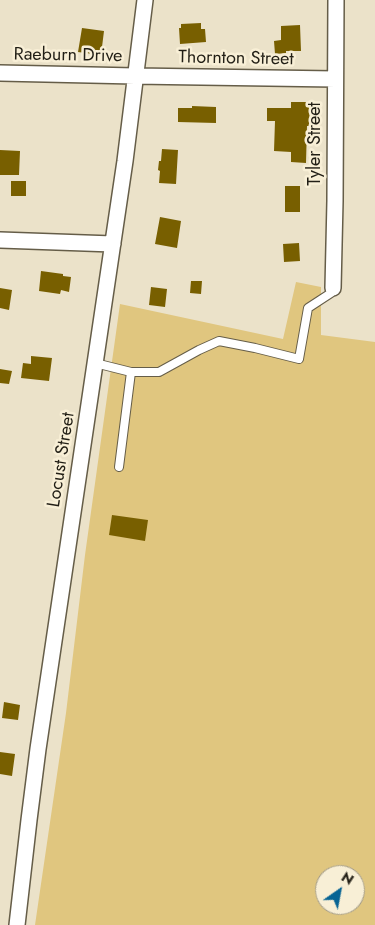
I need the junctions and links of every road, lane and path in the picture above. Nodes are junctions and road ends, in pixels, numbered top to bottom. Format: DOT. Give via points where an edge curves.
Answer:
graph roads {
  1 [pos="145,0"];
  2 [pos="336,0"];
  3 [pos="0,73"];
  4 [pos="135,76"];
  5 [pos="336,79"];
  6 [pos="0,240"];
  7 [pos="113,244"];
  8 [pos="332,288"];
  9 [pos="95,363"];
  10 [pos="131,372"];
  11 [pos="119,467"];
  12 [pos="17,925"];
  1 -- 4 [label="street, Locust Street"];
  2 -- 5 [label="street, Tyler Street"];
  3 -- 4 [label="street, Raeburn Drive"];
  4 -- 5 [label="street, Thornton Street"];
  4 -- 7 [label="street, Locust Street"];
  5 -- 8 [label="street, Tyler Street"];
  6 -- 7 [label="street"];
  7 -- 9 [label="street, Locust Street"];
  8 -- 10 [label="lane" via="331,294 308,308 299,360 220,341 159,372"];
  9 -- 10 [label="lane"];
  9 -- 12 [label="street, Locust Street" via="37,758"];
  10 -- 11 [label="lane"];
}
